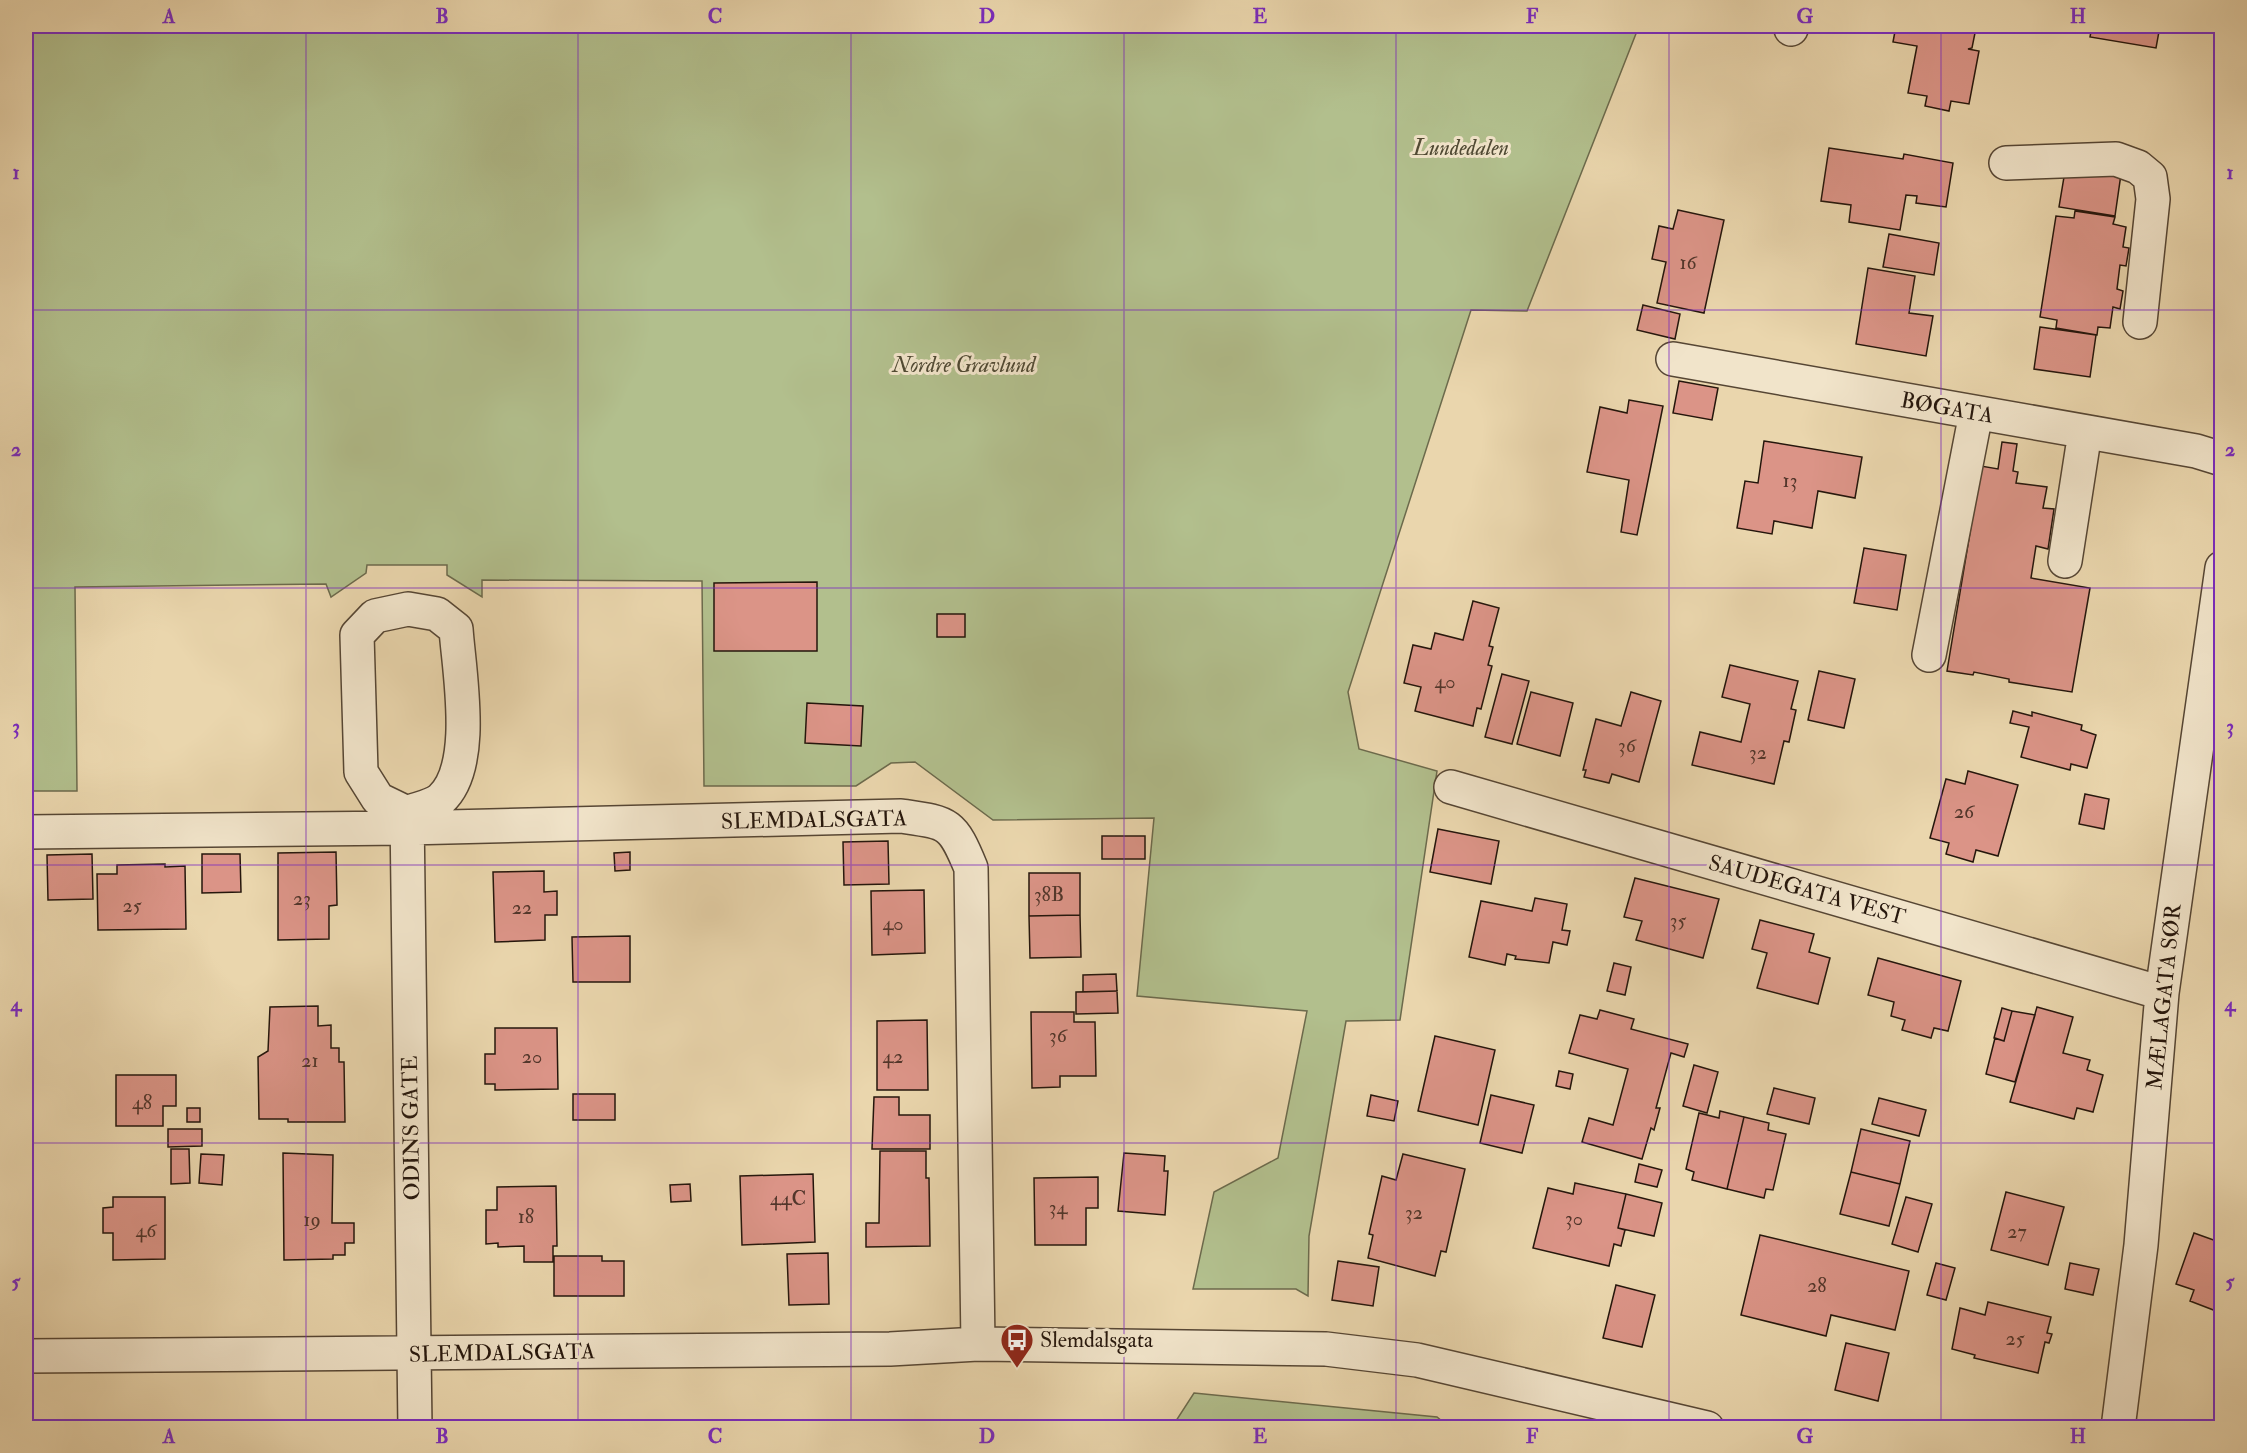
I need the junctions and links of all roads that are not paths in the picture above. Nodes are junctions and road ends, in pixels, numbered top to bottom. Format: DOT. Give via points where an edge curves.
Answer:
graph roads {
  1 [pos="2006,163"];
  2 [pos="2140,322"];
  3 [pos="1673,359"];
  4 [pos="1976,413"];
  5 [pos="2085,432"];
  6 [pos="2222,459"];
  7 [pos="2065,561"];
  8 [pos="2222,568"];
  9 [pos="1929,655"];
  10 [pos="1451,787"];
  11 [pos="407,820"];
  12 [pos="26,832"];
  13 [pos="2162,993"];
  14 [pos="978,1344"];
  15 [pos="415,1354"];
  16 [pos="26,1356"];
  17 [pos="1613,1417"];
  18 [pos="416,1428"];
  19 [pos="1707,1428"];
  20 [pos="2118,1428"];
  1 -- 2 [label="street" via="2116,159 2138,167 2150,177 2153,199"];
  3 -- 4 [label="street, BØGATA"];
  4 -- 5 [label="street, BØGATA"];
  4 -- 9 [label="street"];
  5 -- 6 [label="street, BØGATA"];
  5 -- 7 [label="street"];
  8 -- 13 [label="street, MÆLAGATA SØR"];
  10 -- 13 [label="street, SAUDEGATA VEST"];
  11 -- 11 [label="street" via="440,800 455,777 463,736 456,628 436,614 408,609 375,616 357,635 361,772 378,799"];
  11 -- 12 [label="street"];
  11 -- 14 [label="street, SLEMDALSGATA" via="901,816 934,821 957,834 971,868"];
  11 -- 15 [label="street, ODINS GATE"];
  13 -- 20 [label="street, MÆLAGATA SØR" via="2141,1245"];
  14 -- 15 [label="street, SLEMDALSGATA" via="890,1349"];
  14 -- 17 [label="street, SLEMDALSGATA" via="1326,1349 1417,1360"];
  15 -- 16 [label="street, SLEMDALSGATA"];
  15 -- 18 [label="street, ODINS GATE"];
  17 -- 19 [label="street, SLEMDALSGATA"];
}
